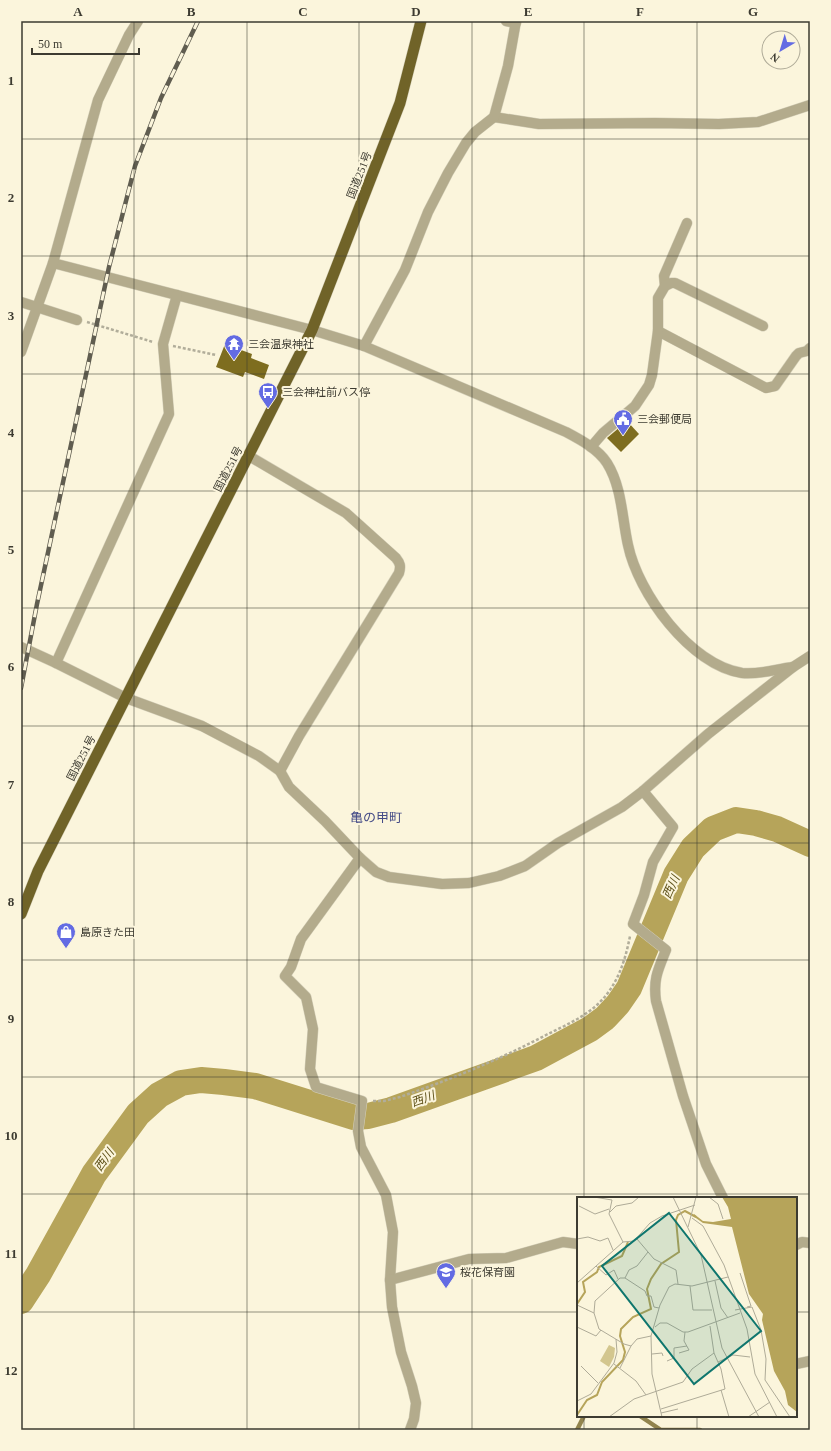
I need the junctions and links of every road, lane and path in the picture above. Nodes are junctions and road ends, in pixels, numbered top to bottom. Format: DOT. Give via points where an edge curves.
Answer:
graph roads {
  1 [pos="138,21"];
  2 [pos="421,21"];
  3 [pos="506,21"];
  4 [pos="516,22"];
  5 [pos="810,105"];
  6 [pos="494,117"];
  7 [pos="688,223"];
  8 [pos="53,263"];
  9 [pos="664,286"];
  10 [pos="176,295"];
  11 [pos="21,302"];
  12 [pos="37,308"];
  13 [pos="77,320"];
  14 [pos="763,326"];
  15 [pos="312,330"];
  16 [pos="658,331"];
  17 [pos="163,344"];
  18 [pos="364,346"];
  19 [pos="180,348"];
  20 [pos="810,348"];
  21 [pos="21,352"];
  22 [pos="216,354"];
  23 [pos="591,447"];
  24 [pos="249,456"];
  25 [pos="21,647"];
  26 [pos="810,656"];
  27 [pos="56,663"];
  28 [pos="792,667"];
  29 [pos="126,698"];
  30 [pos="280,771"];
  31 [pos="643,791"];
  32 [pos="360,858"];
  33 [pos="21,914"];
  34 [pos="635,926"];
  35 [pos="362,1103"];
  36 [pos="722,1197"];
  37 [pos="810,1243"];
  38 [pos="577,1244"];
  39 [pos="797,1244"];
  40 [pos="390,1280"];
  41 [pos="810,1361"];
  42 [pos="797,1364"];
  43 [pos="410,1430"];
  1 -- 8 [label="street" via="98,100"];
  2 -- 15 [label="highway, 国道251号" via="400,103"];
  3 -- 4 [label="street"];
  4 -- 6 [label="street" via="508,66"];
  5 -- 6 [label="street" via="758,122 719,124 540,124"];
  6 -- 18 [label="street" via="475,132 448,173 428,212 405,270"];
  7 -- 9 [label="street" via="664,276"];
  8 -- 10 [label="street"];
  8 -- 12 [label="street"];
  9 -- 14 [label="street" via="675,283"];
  9 -- 16 [label="street" via="658,298"];
  10 -- 15 [label="street"];
  10 -- 17 [label="street"];
  11 -- 12 [label="street"];
  12 -- 13 [label="street"];
  12 -- 21 [label="street"];
  13 -- 17 [label="path"];
  15 -- 18 [label="street"];
  15 -- 24 [label="highway, 国道251号"];
  16 -- 20 [label="street" via="766,388 775,386 796,356"];
  16 -- 23 [label="street" via="649,385 635,406 603,433"];
  17 -- 27 [label="street" via="169,414"];
  18 -- 23 [label="street" via="566,432"];
  19 -- 22 [label="path"];
  23 -- 28 [label="street" via="606,462 614,476 628,545 643,587 674,630 713,663 728,670 752,674"];
  24 -- 29 [label="highway, 国道251号"];
  24 -- 30 [label="street" via="346,513 396,558 401,568"];
  25 -- 27 [label="street"];
  26 -- 28 [label="street"];
  27 -- 29 [label="street"];
  28 -- 31 [label="street" via="708,734"];
  29 -- 30 [label="street" via="202,726 259,756"];
  29 -- 33 [label="highway, 国道251号" via="38,871"];
  30 -- 32 [label="street" via="289,787"];
  31 -- 32 [label="street" via="622,807 558,843 525,866 470,883 442,884 389,877 376,872"];
  31 -- 34 [label="street" via="672,827 653,862"];
  32 -- 35 [label="street" via="301,939 285,976 306,997 313,1029 310,1069 316,1087"];
  34 -- 35 [label="path" via="619,975 610,990 584,1014 517,1050 421,1090 384,1101"];
  34 -- 36 [label="street" via="666,950 655,977 656,1001 683,1096 706,1164"];
  35 -- 40 [label="street" via="358,1131 361,1147 386,1195 393,1232"];
  37 -- 39 [label="street"];
  38 -- 40 [label="street" via="563,1242 506,1258 469,1259"];
  40 -- 43 [label="street" via="400,1352 416,1403"];
  41 -- 42 [label="street"];
}
